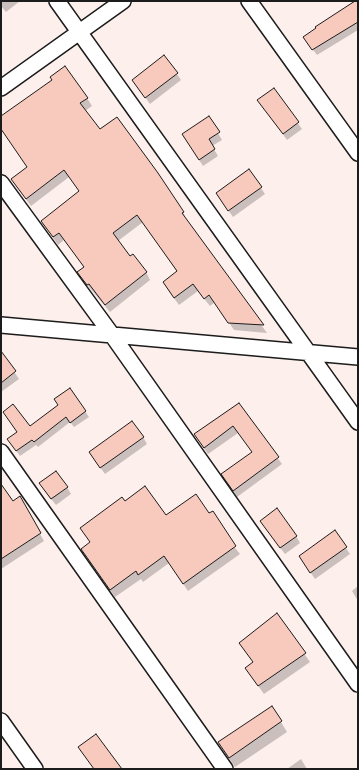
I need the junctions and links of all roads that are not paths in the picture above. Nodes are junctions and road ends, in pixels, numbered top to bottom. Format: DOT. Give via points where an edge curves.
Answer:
graph roads {
  1 [pos="57,1"];
  2 [pos="123,1"];
  3 [pos="249,1"];
  4 [pos="79,32"];
  5 [pos="1,88"];
  6 [pos="358,153"];
  7 [pos="1,183"];
  8 [pos="1,325"];
  9 [pos="112,335"];
  10 [pos="309,352"];
  11 [pos="358,357"];
  12 [pos="358,422"];
  13 [pos="1,452"];
  14 [pos="358,684"];
  15 [pos="1,721"];
  16 [pos="35,769"];
  17 [pos="225,769"];
  1 -- 4 [label="street"];
  2 -- 4 [label="street"];
  3 -- 6 [label="street"];
  4 -- 5 [label="street"];
  4 -- 10 [label="street"];
  7 -- 9 [label="street"];
  8 -- 9 [label="street"];
  9 -- 10 [label="street"];
  9 -- 14 [label="street"];
  10 -- 11 [label="street"];
  10 -- 12 [label="street"];
  13 -- 17 [label="street"];
  15 -- 16 [label="street"];
}
